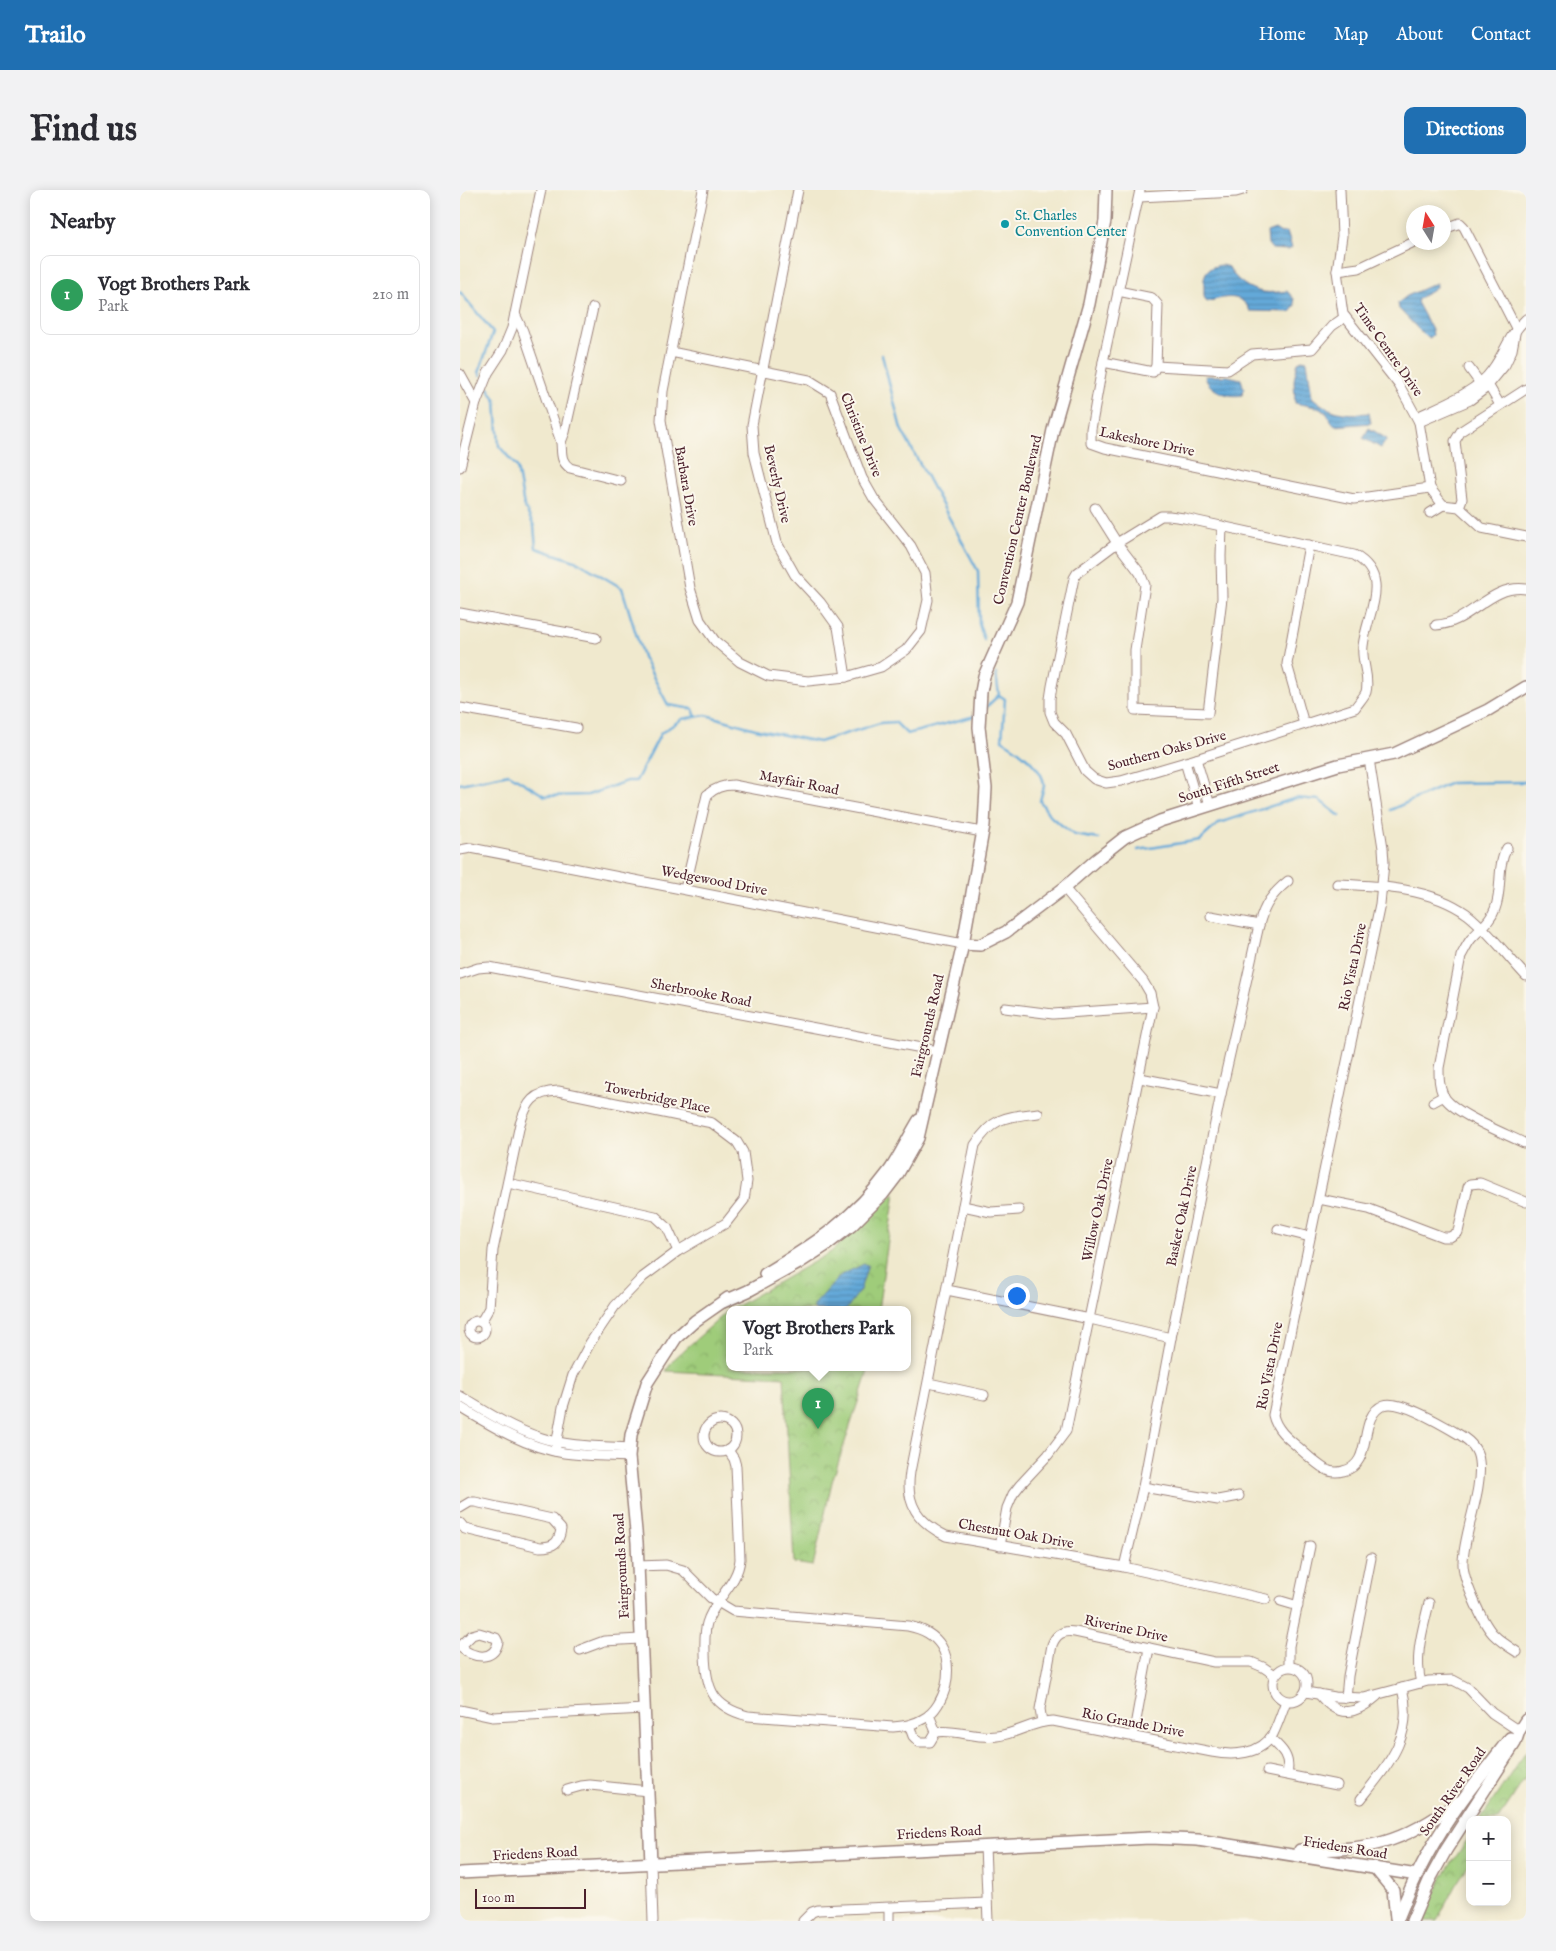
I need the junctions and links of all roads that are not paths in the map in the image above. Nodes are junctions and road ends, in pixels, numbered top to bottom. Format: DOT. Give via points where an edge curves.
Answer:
graph roads {
  1 [pos="540,190"];
  2 [pos="704,190"];
  3 [pos="798,190"];
  4 [pos="1106,190"];
  5 [pos="1114,190"];
  6 [pos="1243,190"];
  7 [pos="1340,190"];
  8 [pos="1140,193"];
  9 [pos="1105,221"];
  10 [pos="1451,226"];
  11 [pos="1406,246"];
  12 [pos="1336,271"];
  13 [pos="1118,291"];
  14 [pos="593,308"];
  15 [pos="515,314"];
  16 [pos="1345,317"];
  17 [pos="1526,319"];
  18 [pos="1516,328"];
  19 [pos="671,352"];
  20 [pos="1103,362"];
  21 [pos="1156,366"];
  22 [pos="1469,368"];
  23 [pos="763,371"];
  24 [pos="460,374"];
  25 [pos="1483,385"];
  26 [pos="1526,389"];
  27 [pos="476,403"];
  28 [pos="1500,405"];
  29 [pos="1418,419"];
  30 [pos="561,442"];
  31 [pos="460,465"];
  32 [pos="621,481"];
  33 [pos="1430,488"];
  34 [pos="1443,505"];
  35 [pos="1459,507"];
  36 [pos="1095,508"];
  37 [pos="1430,513"];
  38 [pos="1222,526"];
  39 [pos="1526,537"];
  40 [pos="1117,543"];
  41 [pos="1309,546"];
  42 [pos="1526,588"];
  43 [pos="460,613"];
  44 [pos="1436,625"];
  45 [pos="596,638"];
  46 [pos="846,677"];
  47 [pos="1526,687"];
  48 [pos="460,708"];
  49 [pos="1304,724"];
  50 [pos="576,728"];
  51 [pos="1196,759"];
  52 [pos="1369,759"];
  53 [pos="1185,762"];
  54 [pos="1210,805"];
  55 [pos="1199,809"];
  56 [pos="982,832"];
  57 [pos="1507,848"];
  58 [pos="460,850"];
  59 [pos="1288,881"];
  60 [pos="1337,884"];
  61 [pos="1382,886"];
  62 [pos="1064,888"];
  63 [pos="685,889"];
  64 [pos="1211,916"];
  65 [pos="1259,925"];
  66 [pos="1482,928"];
  67 [pos="963,944"];
  68 [pos="460,974"];
  69 [pos="1526,976"];
  70 [pos="1153,1007"];
  71 [pos="1005,1008"];
  72 [pos="938,1051"];
  73 [pos="1140,1078"];
  74 [pos="1221,1094"];
  75 [pos="1444,1096"];
  76 [pos="1434,1102"];
  77 [pos="1038,1112"];
  78 [pos="1524,1143"];
  79 [pos="508,1183"];
  80 [pos="1320,1199"];
  81 [pos="1526,1202"];
  82 [pos="963,1206"];
  83 [pos="1019,1210"];
  84 [pos="1278,1229"];
  85 [pos="1310,1237"];
  86 [pos="678,1251"];
  87 [pos="947,1290"];
  88 [pos="1090,1319"];
  89 [pos="481,1322"];
  90 [pos="1171,1338"];
  91 [pos="929,1382"];
  92 [pos="984,1395"];
  93 [pos="460,1396"];
  94 [pos="460,1407"];
  95 [pos="557,1441"];
  96 [pos="728,1450"];
  97 [pos="555,1451"];
  98 [pos="630,1452"];
  99 [pos="1143,1487"];
  100 [pos="1239,1496"];
  101 [pos="460,1508"];
  102 [pos="460,1523"];
  103 [pos="1000,1546"];
  104 [pos="1310,1546"];
  105 [pos="1371,1558"];
  106 [pos="638,1566"];
  107 [pos="1124,1567"];
  108 [pos="1266,1599"];
  109 [pos="1281,1601"];
  110 [pos="1429,1602"];
  111 [pos="718,1603"];
  112 [pos="1298,1606"];
  113 [pos="640,1639"];
  114 [pos="1149,1648"];
  115 [pos="580,1650"];
  116 [pos="1517,1652"];
  117 [pos="1289,1666"];
  118 [pos="1275,1675"];
  119 [pos="1421,1683"];
  120 [pos="1402,1688"];
  121 [pos="1306,1692"];
  122 [pos="1319,1694"];
  123 [pos="1379,1695"];
  124 [pos="1346,1698"];
  125 [pos="1286,1701"];
  126 [pos="644,1709"];
  127 [pos="460,1710"];
  128 [pos="928,1715"];
  129 [pos="1526,1720"];
  130 [pos="1042,1722"];
  131 [pos="909,1725"];
  132 [pos="1519,1730"];
  133 [pos="943,1731"];
  134 [pos="1133,1737"];
  135 [pos="1270,1738"];
  136 [pos="1267,1771"];
  137 [pos="1287,1774"];
  138 [pos="1488,1784"];
  139 [pos="1337,1785"];
  140 [pos="568,1790"];
  141 [pos="648,1791"];
  142 [pos="1465,1797"];
  143 [pos="1361,1799"];
  144 [pos="985,1846"];
  145 [pos="1262,1850"];
  146 [pos="651,1863"];
  147 [pos="1374,1867"];
  148 [pos="460,1873"];
  149 [pos="1417,1875"];
  150 [pos="986,1903"];
  151 [pos="889,1908"];
  152 [pos="653,1921"];
  153 [pos="804,1921"];
  154 [pos="889,1921"];
  155 [pos="988,1921"];
  156 [pos="1396,1921"];
  157 [pos="1406,1921"];
  158 [pos="1412,1921"];
  1 -- 15 [label="street"];
  2 -- 19 [label="street, Barbara Drive"];
  3 -- 23 [label="street, Beverly Drive"];
  4 -- 9 [label="street, Convention Center Boulevard"];
  5 -- 9 [label="street, Convention Center Boulevard" via="1111,210"];
  6 -- 8 [label="street, Lakeshore Drive"];
  7 -- 12 [label="street, Time Centre Drive" via="1342,236"];
  8 -- 13 [label="street, Lakeshore Drive"];
  9 -- 56 [label="street, Convention Center Boulevard" via="1089,304 1054,430 1017,602 984,676 980,738 986,788"];
  10 -- 18 [label="street" via="1460,223 1464,227"];
  11 -- 12 [label="street" via="1359,268"];
  12 -- 16 [label="street, Time Centre Drive"];
  13 -- 20 [label="street, Lakeshore Drive"];
  13 -- 21 [label="street" via="1152,298 1158,305"];
  14 -- 30 [label="street"];
  15 -- 27 [label="street" via="503,350 488,373"];
  15 -- 30 [label="street"];
  16 -- 21 [label="street" via="1332,326 1312,349 1252,354 1228,370"];
  16 -- 29 [label="street, Time Centre Drive" via="1399,385"];
  17 -- 18 [label="street"];
  18 -- 25 [label="street" via="1512,350 1496,378"];
  19 -- 23 [label="street, Christine Drive"];
  19 -- 46 [label="street, Barbara Drive" via="661,420 690,588 700,620 715,641 740,662 768,676 808,681"];
  20 -- 21 [label="street" via="1152,372"];
  20 -- 33 [label="street, Lakeshore Drive" via="1090,443 1354,499"];
  22 -- 25 [label="street"];
  23 -- 46 [label="street, Beverly Drive" via="752,425 754,453 777,543 795,575 838,627"];
  23 -- 46 [label="street, Christine Drive" via="809,380 830,394 862,478 874,499 911,546 925,574 928,600 921,631 906,650 881,667"];
  24 -- 27 [label="street"];
  25 -- 28 [label="street" via="1490,388"];
  25 -- 29 [label="street" via="1470,400"];
  26 -- 28 [label="street"];
  27 -- 31 [label="street"];
  28 -- 35 [label="street" via="1461,431 1455,441 1462,499"];
  29 -- 33 [label="street, Time Centre Drive"];
  30 -- 32 [label="street" via="562,459 570,468"];
  33 -- 34 [label="street, Time Centre Drive"];
  34 -- 35 [label="street"];
  34 -- 37 [label="street"];
  35 -- 39 [label="street" via="1482,528"];
  36 -- 40 [label="street"];
  38 -- 40 [label="street, Southern Oaks Drive" via="1161,516"];
  38 -- 40 [label="street" via="1222,598 1208,712 1135,710 1135,650 1145,585"];
  38 -- 41 [label="street, Southern Oaks Drive"];
  40 -- 53 [label="street, Southern Oaks Drive" via="1074,578 1052,686 1050,712 1054,722 1066,734 1080,763 1094,778 1106,783"];
  41 -- 49 [label="street" via="1286,664"];
  41 -- 49 [label="street, Southern Oaks Drive" via="1354,555 1363,560 1370,567 1376,591 1363,646 1367,675 1365,693 1355,708"];
  42 -- 44 [label="street" via="1502,591 1455,621"];
  43 -- 45 [label="street"];
  47 -- 52 [label="street, South Fifth Street" via="1488,710 1404,750"];
  48 -- 50 [label="street"];
  49 -- 51 [label="street, Southern Oaks Drive"];
  51 -- 53 [label="street, Southern Oaks Drive"];
  51 -- 54 [label="street"];
  52 -- 54 [label="street, South Fifth Street" via="1338,765"];
  52 -- 61 [label="street, Rio Vista Drive" via="1384,863"];
  53 -- 55 [label="street"];
  54 -- 55 [label="street, South Fifth Street"];
  55 -- 62 [label="street, South Fifth Street" via="1160,821 1126,837"];
  56 -- 63 [label="street, Mayfair Road" via="725,785 714,788 707,795"];
  56 -- 67 [label="street, Convention Center Boulevard"];
  57 -- 66 [label="street" via="1501,861 1496,906 1492,918"];
  58 -- 63 [label="street, Wedgewood Drive" via="471,848"];
  59 -- 65 [label="street, Basket Oak Drive" via="1267,901"];
  60 -- 61 [label="street"];
  61 -- 66 [label="street" via="1449,903"];
  61 -- 80 [label="street, Rio Vista Drive"];
  62 -- 67 [label="street, South Fifth Street" via="1025,919 987,943"];
  62 -- 70 [label="street" via="1143,981"];
  63 -- 67 [label="street, Wedgewood Drive"];
  64 -- 65 [label="street"];
  65 -- 74 [label="street, Basket Oak Drive"];
  66 -- 69 [label="street"];
  66 -- 75 [label="street" via="1461,956 1439,1068"];
  67 -- 72 [label="street, Fairgrounds Road"];
  68 -- 72 [label="street, Sherbrooke Road" via="489,967"];
  70 -- 71 [label="street" via="1053,1014"];
  70 -- 73 [label="street, Willow Oak Drive"];
  72 -- 98 [label="street, Fairgrounds Road" via="918,1138 883,1194 825,1246 800,1263 723,1302 676,1338 647,1383 631,1435"];
  73 -- 74 [label="street"];
  73 -- 88 [label="street, Willow Oak Drive"];
  74 -- 90 [label="street, Basket Oak Drive"];
  75 -- 76 [label="street"];
  75 -- 78 [label="street" via="1455,1109"];
  77 -- 82 [label="street, Chestnut Oak Drive" via="1008,1117 991,1124 982,1134 975,1145"];
  79 -- 86 [label="street" via="655,1216 667,1227"];
  79 -- 86 [label="street, Towerbridge Place" via="526,1106 547,1092 558,1091 712,1123 737,1142 743,1152 747,1181 744,1200 726,1223"];
  79 -- 89 [label="street, Towerbridge Place" via="493,1250 489,1308"];
  80 -- 81 [label="street" via="1369,1209 1443,1237 1458,1232 1470,1184 1480,1184"];
  80 -- 85 [label="street, Rio Vista Drive"];
  82 -- 83 [label="street" via="991,1212"];
  82 -- 87 [label="street, Chestnut Oak Drive"];
  84 -- 85 [label="street"];
  85 -- 116 [label="street, Rio Vista Drive" via="1273,1415 1275,1424 1325,1469 1336,1473 1357,1463 1368,1426 1378,1408 1386,1404 1398,1405 1426,1417 1471,1442 1480,1461 1462,1562 1465,1579 1492,1633"];
  86 -- 95 [label="street, Towerbridge Place" via="643,1277 615,1306 590,1343 571,1383"];
  87 -- 88 [label="street"];
  87 -- 91 [label="street, Chestnut Oak Drive"];
  88 -- 90 [label="street"];
  88 -- 103 [label="street, Willow Oak Drive" via="1066,1430 1013,1494"];
  90 -- 99 [label="street, Basket Oak Drive"];
  91 -- 92 [label="street"];
  91 -- 103 [label="street, Chestnut Oak Drive" via="909,1477 913,1507 932,1529 946,1536"];
  93 -- 95 [label="street" via="508,1424"];
  94 -- 97 [label="street" via="513,1438"];
  95 -- 97 [label="street, Towerbridge Place"];
  95 -- 98 [label="street"];
  96 -- 111 [label="street" via="736,1466 740,1559 733,1580"];
  97 -- 98 [label="street"];
  98 -- 106 [label="street, Fairgrounds Road"];
  99 -- 100 [label="street" via="1218,1500"];
  99 -- 107 [label="street, Basket Oak Drive"];
  101 -- 102 [label="street" via="475,1502 552,1519 561,1528 556,1543 540,1548 464,1529"];
  103 -- 107 [label="street, Chestnut Oak Drive"];
  104 -- 112 [label="street"];
  105 -- 124 [label="street"];
  106 -- 111 [label="street" via="666,1565 683,1570"];
  106 -- 113 [label="street, Fairgrounds Road"];
  107 -- 108 [label="street, Chestnut Oak Drive"];
  109 -- 112 [label="street"];
  110 -- 119 [label="street" via="1418,1657"];
  111 -- 128 [label="street" via="734,1611 924,1630 938,1641 948,1663 944,1691"];
  111 -- 131 [label="street" via="707,1623 706,1673 711,1691 723,1706 748,1716"];
  112 -- 117 [label="street" via="1289,1646"];
  113 -- 115 [label="street" via="604,1640"];
  113 -- 126 [label="street, Fairgrounds Road"];
  114 -- 118 [label="street, Riverine Drive" via="1214,1662 1251,1662"];
  114 -- 130 [label="street, Riverine Drive" via="1071,1631 1059,1634 1052,1645 1040,1708"];
  114 -- 134 [label="street"];
  117 -- 118 [label="street"];
  117 -- 121 [label="street" via="1305,1674"];
  118 -- 125 [label="street" via="1273,1689 1279,1698"];
  119 -- 120 [label="street"];
  119 -- 132 [label="street" via="1447,1679 1458,1682 1498,1717"];
  120 -- 123 [label="street"];
  120 -- 143 [label="street" via="1406,1712 1398,1748"];
  121 -- 122 [label="street"];
  121 -- 125 [label="street" via="1299,1698"];
  122 -- 123 [label="street" via="1329,1707 1344,1711 1363,1708"];
  122 -- 124 [label="street"];
  123 -- 124 [label="street"];
  125 -- 135 [label="street"];
  126 -- 127 [label="street" via="493,1717"];
  126 -- 141 [label="street, Fairgrounds Road"];
  128 -- 131 [label="street"];
  128 -- 133 [label="street"];
  129 -- 132 [label="street, South River Road"];
  130 -- 133 [label="street, Rio Grande Drive" via="997,1736 978,1737"];
  130 -- 134 [label="street, Rio Grande Drive" via="1053,1721"];
  131 -- 133 [label="street" via="913,1736 924,1743"];
  132 -- 138 [label="street, South River Road" via="1515,1743"];
  132 -- 142 [label="street, South River Road" via="1509,1738"];
  134 -- 135 [label="street, Rio Grande Drive" via="1232,1754 1256,1748"];
  135 -- 137 [label="street" via="1287,1756"];
  136 -- 137 [label="street"];
  137 -- 139 [label="street"];
  138 -- 149 [label="street" via="1431,1864"];
  138 -- 158 [label="street, South River Road" via="1429,1881"];
  140 -- 141 [label="street" via="590,1785"];
  141 -- 146 [label="street, Fairgrounds Road"];
  142 -- 145 [label="street" via="1419,1829 1373,1846 1332,1850"];
  142 -- 149 [label="street, South River Road"];
  144 -- 145 [label="street, Friedens Road" via="1150,1838 1198,1840"];
  144 -- 146 [label="street, Friedens Road"];
  144 -- 150 [label="street"];
  145 -- 147 [label="street, Friedens Road"];
  146 -- 148 [label="street, Friedens Road"];
  146 -- 152 [label="street"];
  147 -- 149 [label="street, Friedens Road"];
  147 -- 156 [label="street" via="1393,1890"];
  149 -- 156 [label="street, South River Road"];
  149 -- 157 [label="street" via="1419,1887"];
  150 -- 151 [label="street"];
  150 -- 155 [label="street"];
  151 -- 153 [label="street" via="818,1910"];
  151 -- 154 [label="street"];
}
